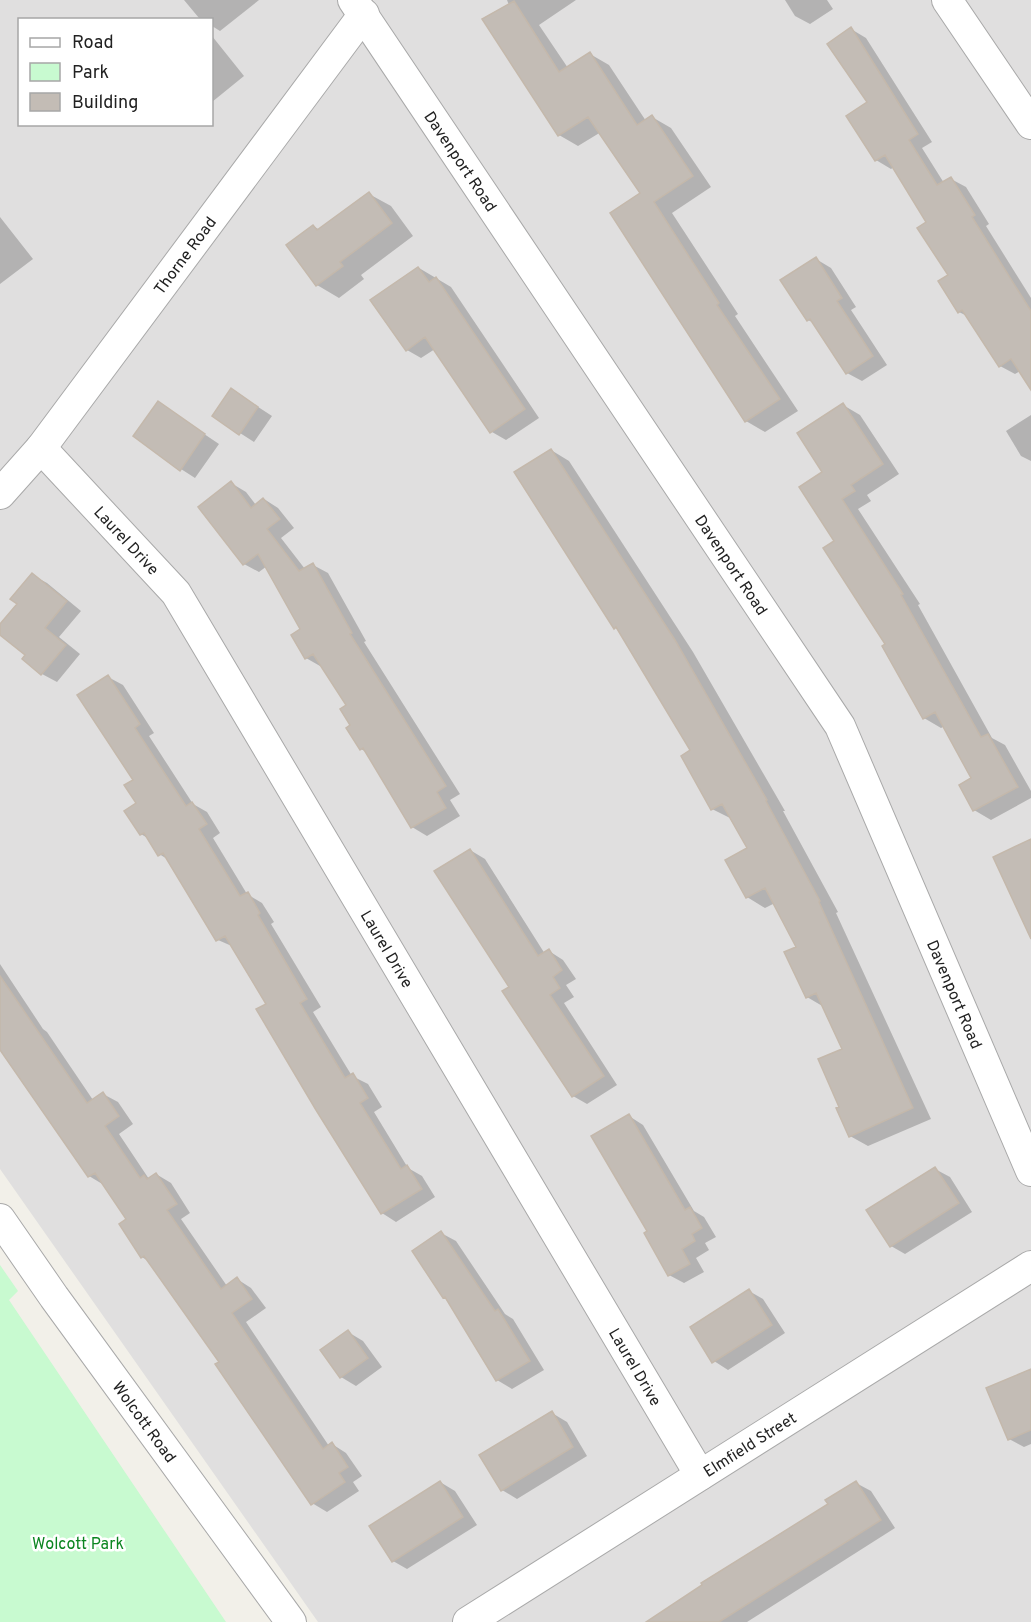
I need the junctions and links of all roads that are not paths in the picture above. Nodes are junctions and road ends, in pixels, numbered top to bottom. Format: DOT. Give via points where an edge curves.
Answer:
graph roads {
  1 [pos="947,0"];
  2 [pos="359,7"];
  3 [pos="1031,124"];
  4 [pos="41,448"];
  5 [pos="0,494"];
  6 [pos="1031,1172"];
  7 [pos="0,1219"];
  8 [pos="1031,1266"];
  9 [pos="700,1475"];
  10 [pos="291,1622"];
  11 [pos="468,1622"];
  1 -- 3 [label="street"];
  2 -- 4 [label="street, Thorne Road"];
  2 -- 6 [label="street, Davenport Road" via="840,726"];
  4 -- 5 [label="street, Thorne Road"];
  4 -- 9 [label="street, Laurel Drive" via="176,593"];
  7 -- 10 [label="street, Wolcott Road"];
  8 -- 9 [label="street, Elmfield Street"];
  9 -- 11 [label="street, Elmfield Street"];
}
